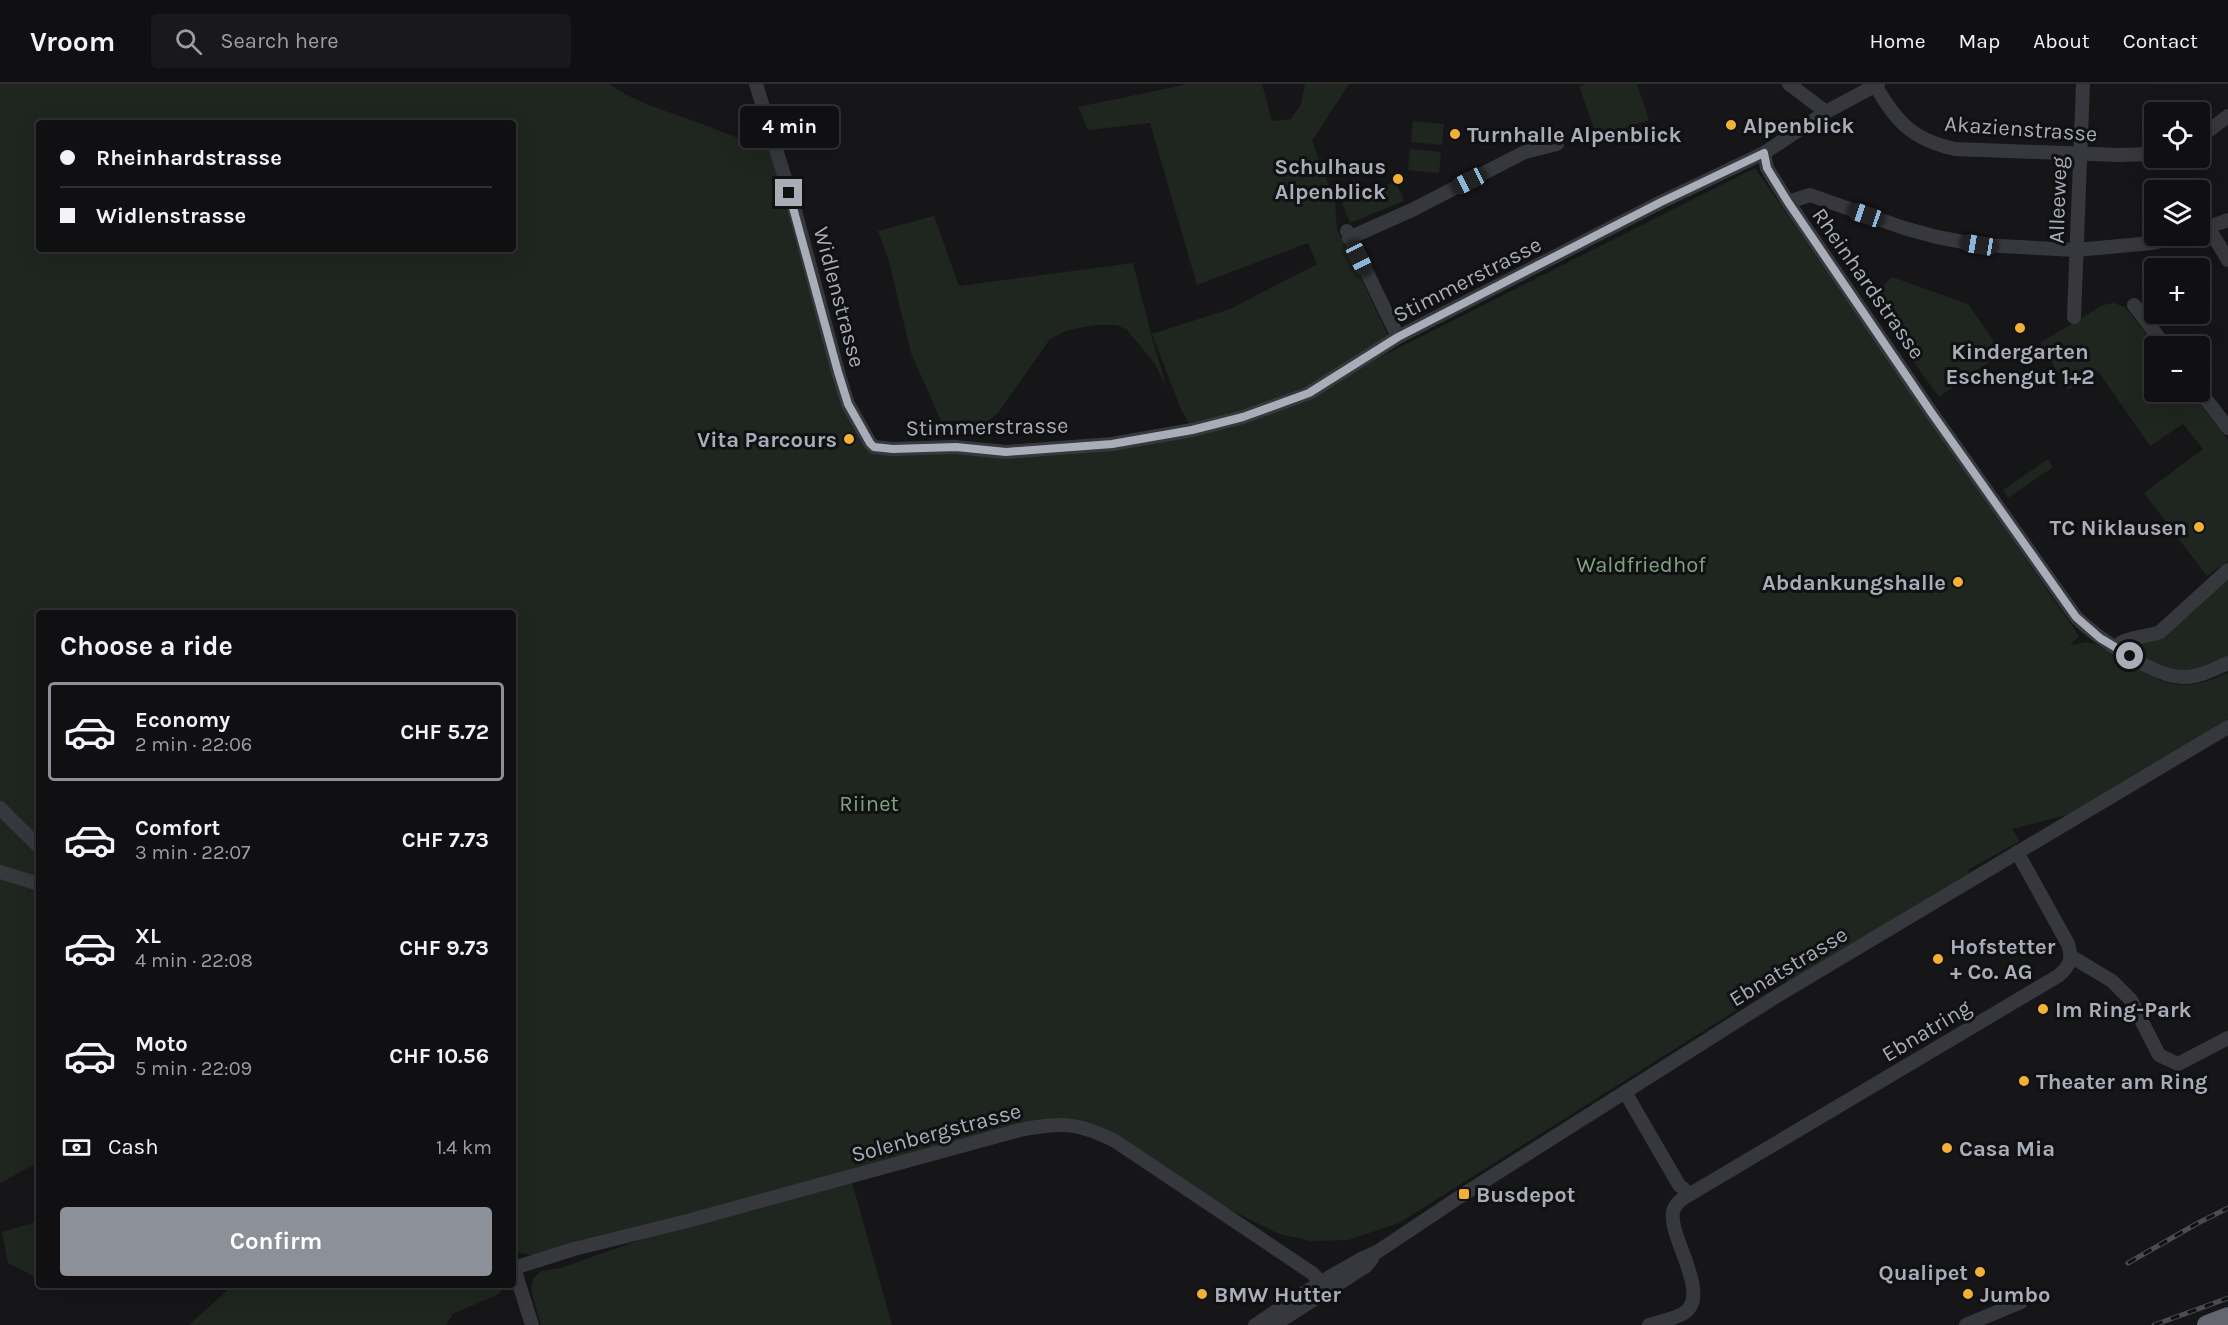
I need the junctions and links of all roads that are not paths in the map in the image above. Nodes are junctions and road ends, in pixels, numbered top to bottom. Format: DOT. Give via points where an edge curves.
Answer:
graph roads {
  1 [pos="756,84"];
  2 [pos="1789,84"];
  3 [pos="2083,84"];
  4 [pos="1876,85"];
  5 [pos="1826,112"];
  6 [pos="2228,116"];
  7 [pos="2210,130"];
  8 [pos="1557,144"];
  9 [pos="1764,153"];
  10 [pos="2080,154"];
  11 [pos="2144,154"];
  12 [pos="1788,202"];
  13 [pos="2228,220"];
  14 [pos="2210,226"];
  15 [pos="2210,236"];
  16 [pos="2144,243"];
  17 [pos="2076,250"];
  18 [pos="2228,260"];
  19 [pos="2134,305"];
  20 [pos="2074,317"];
  21 [pos="2157,336"];
  22 [pos="1398,337"];
  23 [pos="2208,402"];
  24 [pos="2228,428"];
  25 [pos="874,447"];
  26 [pos="2228,570"];
  27 [pos="2116,647"];
  28 [pos="2228,663"];
  29 [pos="2228,727"];
  30 [pos="0,808"];
  31 [pos="36,844"];
  32 [pos="2017,852"];
  33 [pos="0,872"];
  34 [pos="36,883"];
  35 [pos="2072,957"];
  36 [pos="2228,1038"];
  37 [pos="1625,1092"];
  38 [pos="1692,1193"];
  39 [pos="516,1265"];
  40 [pos="516,1273"];
  41 [pos="1324,1287"];
  42 [pos="2021,1302"];
  43 [pos="2228,1317"];
  44 [pos="532,1325"];
  45 [pos="1255,1325"];
  46 [pos="1274,1325"];
  47 [pos="1649,1325"];
  48 [pos="1966,1325"];
  49 [pos="2207,1325"];
  1 -- 25 [label="street, Widlenstrasse" via="848,404"];
  2 -- 5 [label="street"];
  3 -- 10 [label="street, Alleeweg"];
  4 -- 5 [label="street, Stimmerstrasse"];
  4 -- 10 [label="street, Akazienstrasse" via="1902,124 1936,145"];
  5 -- 9 [label="street, Stimmerstrasse"];
  6 -- 7 [label="street"];
  8 -- 22 [label="street" via="1526,152 1412,210 1348,234"];
  9 -- 12 [label="street, Rheinhardstrasse" via="1767,168"];
  9 -- 22 [label="street, Stimmerstrasse"];
  10 -- 11 [label="street, Akazienstrasse"];
  10 -- 17 [label="street, Alleeweg"];
  12 -- 17 [label="street" via="1810,195 1904,228 1979,245"];
  12 -- 27 [label="street, Rheinhardstrasse" via="2076,617"];
  13 -- 14 [label="street"];
  15 -- 18 [label="street"];
  16 -- 17 [label="street"];
  17 -- 20 [label="street, Alleeweg"];
  19 -- 21 [label="street"];
  22 -- 25 [label="street, Stimmerstrasse" via="1309,393 1192,430 1112,444 1006,452 956,447"];
  23 -- 24 [label="street"];
  26 -- 27 [label="street" via="2160,632 2126,639"];
  27 -- 28 [label="street, Rheinhardstrasse" via="2178,677 2194,676"];
  29 -- 32 [label="street, Ebnatstrasse"];
  30 -- 31 [label="street"];
  32 -- 35 [label="street"];
  32 -- 37 [label="street, Ebnatstrasse"];
  33 -- 34 [label="street"];
  35 -- 36 [label="street" via="2112,981 2131,1000 2159,1055 2178,1064"];
  35 -- 38 [label="street, Ebnatring" via="2058,976"];
  37 -- 38 [label="street" via="1679,1185"];
  37 -- 41 [label="street, Ebnatstrasse" via="1361,1259"];
  38 -- 47 [label="street, Ebnatring" via="1677,1203 1673,1212 1693,1291 1692,1302 1685,1313"];
  39 -- 41 [label="street, Solenbergstrasse" via="1020,1130 1058,1124 1094,1130 1115,1141 1312,1273"];
  40 -- 44 [label="street"];
  41 -- 45 [label="street, Ebnatstrasse"];
  41 -- 46 [label="street, Ebnatstrasse"];
  42 -- 48 [label="street"];
  43 -- 49 [label="highway"];
}
